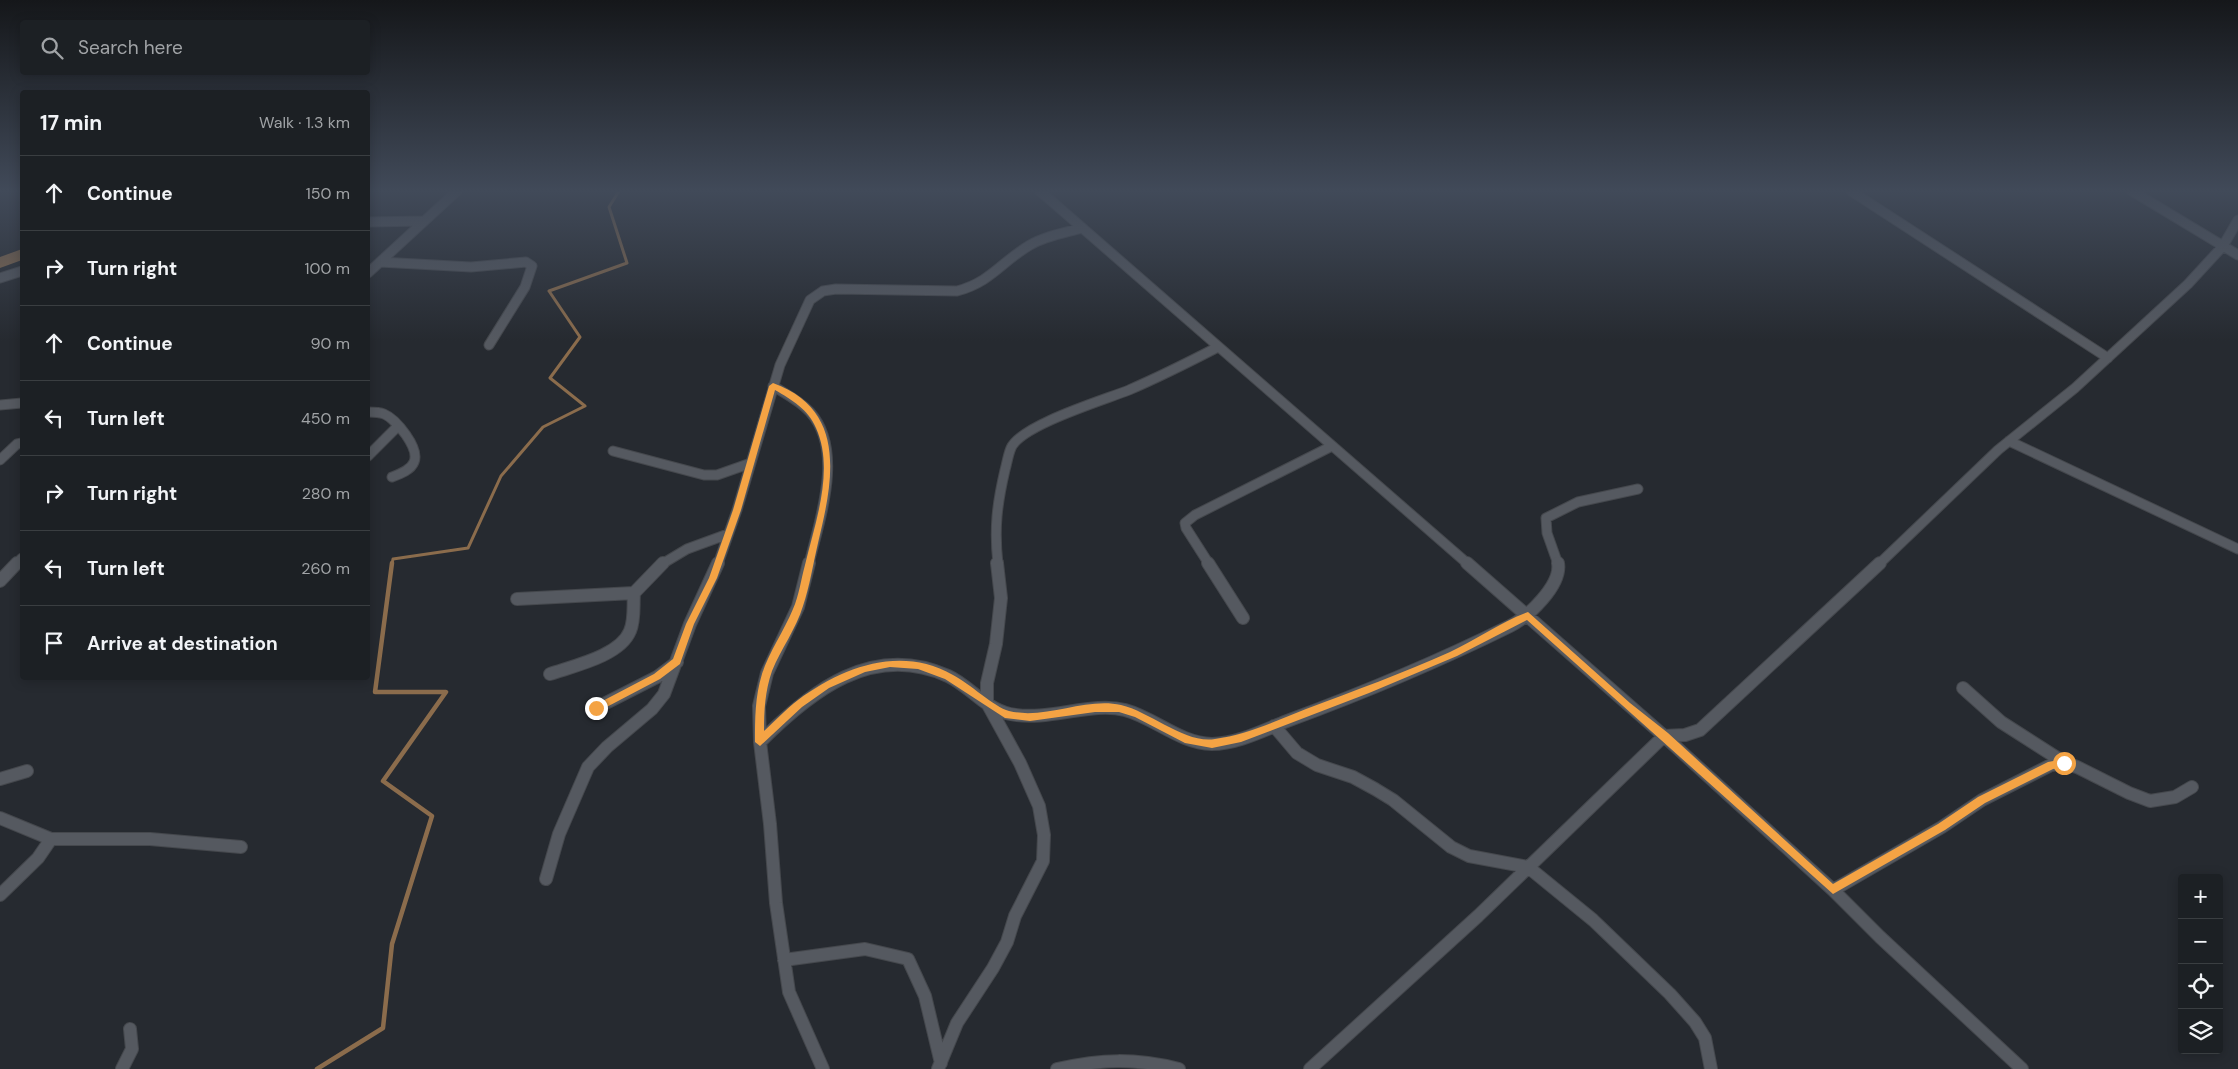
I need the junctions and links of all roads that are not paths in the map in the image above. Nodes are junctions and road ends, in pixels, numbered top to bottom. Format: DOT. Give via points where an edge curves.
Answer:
graph roads {
  1 [pos="402,241"];
  2 [pos="1041,241"];
  3 [pos="1097,241"];
  4 [pos="1928,241"];
  5 [pos="2215,241"];
  6 [pos="2226,241"];
  7 [pos="2223,246"];
  8 [pos="2238,255"];
  9 [pos="380,262"];
  10 [pos="370,271"];
  11 [pos="20,272"];
  12 [pos="0,278"];
  13 [pos="489,345"];
  14 [pos="1218,347"];
  15 [pos="2108,358"];
  16 [pos="773,386"];
  17 [pos="20,403"];
  18 [pos="0,405"];
  19 [pos="370,412"];
  20 [pos="397,427"];
  21 [pos="2008,441"];
  22 [pos="20,443"];
  23 [pos="1330,447"];
  24 [pos="613,451"];
  25 [pos="370,454"];
  26 [pos="0,460"];
  27 [pos="750,463"];
  28 [pos="392,477"];
  29 [pos="1638,489"];
  30 [pos="728,534"];
  31 [pos="2238,549"];
  32 [pos="20,560"];
  33 [pos="0,581"];
  34 [pos="634,593"];
  35 [pos="517,599"];
  36 [pos="1528,615"];
  37 [pos="1243,618"];
  38 [pos="677,662"];
  39 [pos="550,674"];
  40 [pos="1963,688"];
  41 [pos="987,703"];
  42 [pos="596,708"];
  43 [pos="1274,726"];
  44 [pos="1664,736"];
  45 [pos="760,742"];
  46 [pos="2064,763"];
  47 [pos="28,771"];
  48 [pos="0,779"];
  49 [pos="2192,787"];
  50 [pos="0,818"];
  51 [pos="52,839"];
  52 [pos="241,847"];
  53 [pos="1528,867"];
  54 [pos="546,879"];
  55 [pos="1833,890"];
  56 [pos="0,895"];
  57 [pos="784,960"];
  58 [pos="130,1028"];
  59 [pos="939,1066"];
  60 [pos="122,1069"];
  61 [pos="823,1069"];
  62 [pos="1057,1069"];
  63 [pos="1180,1069"];
  64 [pos="1310,1069"];
  65 [pos="1711,1069"];
  66 [pos="2022,1069"];
  1 -- 9 [label="street"];
  2 -- 16 [label="street" via="1031,244 989,280 972,288 823,291 810,300"];
  3 -- 14 [label="street"];
  4 -- 15 [label="street"];
  5 -- 7 [label="street"];
  6 -- 7 [label="street"];
  7 -- 8 [label="street"];
  7 -- 15 [label="street" via="2188,284"];
  9 -- 10 [label="street"];
  9 -- 13 [label="street" via="471,267 526,262 532,266 525,287"];
  11 -- 12 [label="street"];
  14 -- 23 [label="street"];
  14 -- 41 [label="street" via="1128,390 1051,420 1011,447 995,522 1001,598 996,644 987,683"];
  15 -- 21 [label="street"];
  16 -- 27 [label="street"];
  16 -- 45 [label="street" via="800,402 812,414 826,445 828,476 798,607 767,672 759,706"];
  17 -- 18 [label="street"];
  19 -- 20 [label="street" via="388,416"];
  20 -- 25 [label="street"];
  20 -- 28 [label="street" via="411,442 416,458 410,467"];
  21 -- 31 [label="street"];
  21 -- 44 [label="street" via="1700,730"];
  22 -- 26 [label="street"];
  23 -- 36 [label="street"];
  23 -- 37 [label="street" via="1194,515 1185,523"];
  24 -- 27 [label="street" via="704,475 716,476"];
  27 -- 30 [label="street"];
  29 -- 36 [label="street" via="1570,504 1546,518 1544,528 1559,571"];
  30 -- 34 [label="street" via="669,557 645,578"];
  30 -- 38 [label="street"];
  32 -- 33 [label="street"];
  34 -- 35 [label="street"];
  34 -- 39 [label="street" via="630,632 624,643"];
  36 -- 43 [label="street" via="1454,654"];
  36 -- 44 [label="street"];
  38 -- 42 [label="street" via="657,677"];
  38 -- 54 [label="street" via="664,694 588,767 559,834"];
  40 -- 46 [label="street" via="2001,722"];
  41 -- 43 [label="street" via="1005,714 1030,718 1095,708 1119,708 1138,714 1188,740 1212,744"];
  41 -- 45 [label="street" via="949,676 919,665 890,663 863,669 826,685 799,704"];
  41 -- 59 [label="street" via="1039,806 1044,861 1014,916 1007,942 994,968 957,1023"];
  43 -- 53 [label="street" via="1297,753 1317,765 1375,788 1451,847 1469,856"];
  44 -- 53 [label="street"];
  44 -- 55 [label="street"];
  45 -- 57 [label="street"];
  46 -- 49 [label="street" via="2150,801 2174,797"];
  46 -- 55 [label="street" via="2052,765 1982,800"];
  47 -- 48 [label="street"];
  50 -- 51 [label="street"];
  51 -- 52 [label="street" via="150,839"];
  51 -- 56 [label="street" via="38,858"];
  53 -- 64 [label="street"];
  53 -- 65 [label="street" via="1593,920 1670,994 1705,1038"];
  55 -- 66 [label="street"];
  57 -- 59 [label="street" via="865,949 908,958 919,977 928,1004"];
  57 -- 61 [label="street" via="789,992"];
  58 -- 60 [label="street" via="132,1049"];
  62 -- 63 [label="street" via="1107,1059 1136,1059"];
}
